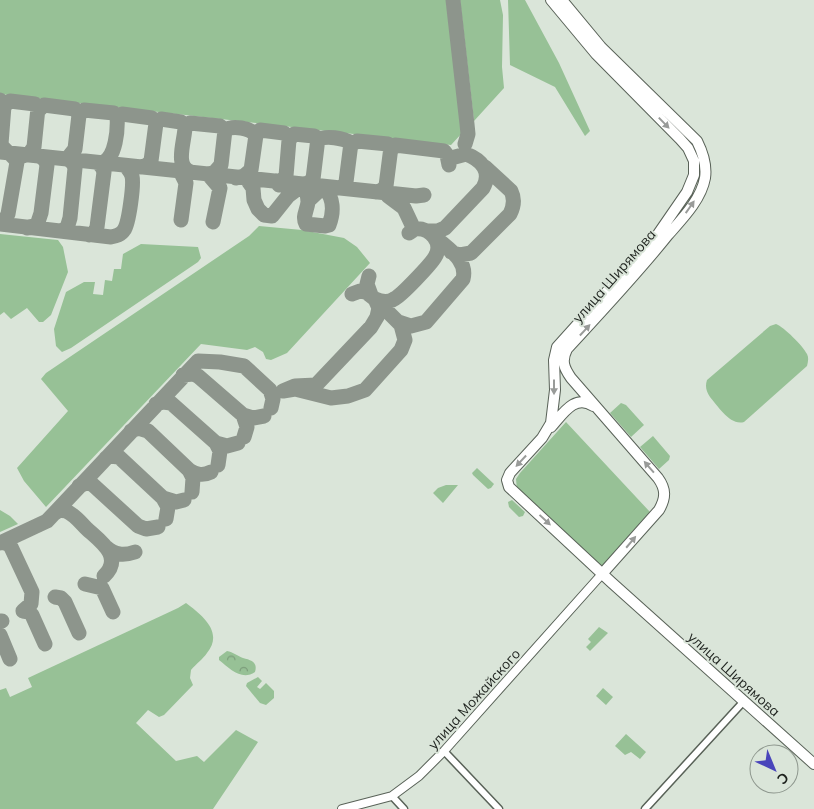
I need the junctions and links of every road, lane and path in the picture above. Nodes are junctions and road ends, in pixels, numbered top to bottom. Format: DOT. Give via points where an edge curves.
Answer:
graph roads {
  1 [pos="551,0"];
  2 [pos="562,0"];
  3 [pos="600,410"];
  4 [pos="542,438"];
  5 [pos="602,574"];
  6 [pos="744,701"];
  7 [pos="444,752"];
  8 [pos="803,754"];
  9 [pos="814,764"];
  10 [pos="814,769"];
  11 [pos="392,796"];
  12 [pos="342,809"];
  13 [pos="404,809"];
  14 [pos="499,809"];
  15 [pos="645,809"];
  1 -- 4 [label="main road, улица Ширямова, one-way" via="596,54 680,139 692,155 694,168 692,183 660,231 557,347 552,418"];
  3 -- 2 [label="main road, улица Ширямова, one-way" via="566,371 564,355 684,216 702,188 706,170 697,141 601,48"];
  3 -- 4 [label="main road" via="588,402 575,404"];
  5 -- 3 [label="main road, улица Ширямова, one-way" via="659,510 665,490"];
  4 -- 5 [label="main road, улица Ширямова, one-way" via="510,473 509,487"];
  5 -- 6 [label="main road, улица Ширямова"];
  5 -- 7 [label="street, улица Можайского"];
  6 -- 8 [label="main road, улица Ширямова"];
  6 -- 15 [label="street"];
  7 -- 11 [label="street, улица Можайского"];
  7 -- 14 [label="street"];
  8 -- 9 [label="main road"];
  8 -- 10 [label="main road"];
  11 -- 12 [label="street, улица Можайского"];
  11 -- 13 [label="street"];
}
